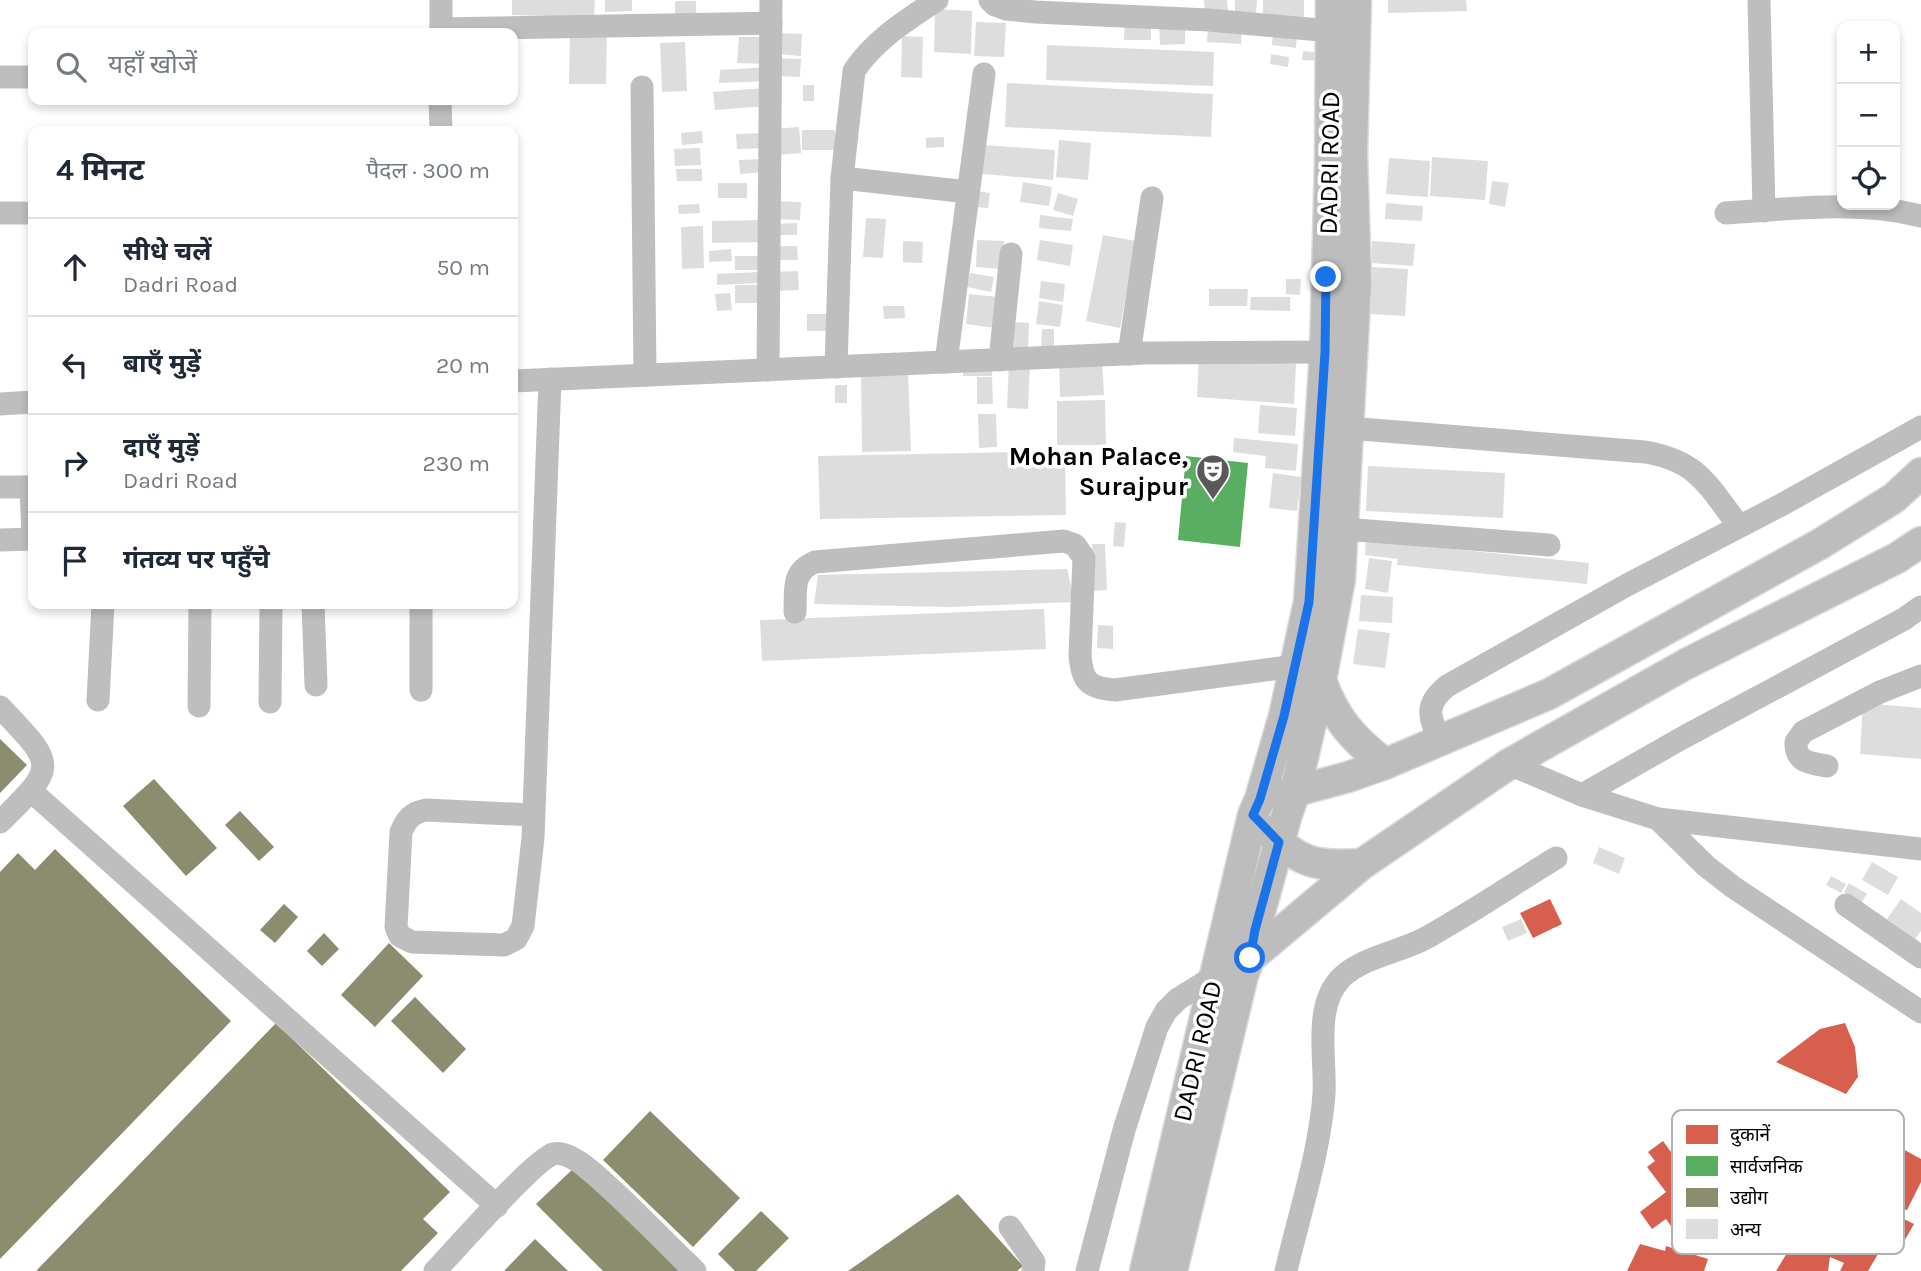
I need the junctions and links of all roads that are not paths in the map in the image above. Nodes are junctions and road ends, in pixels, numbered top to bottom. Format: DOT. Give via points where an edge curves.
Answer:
graph roads {
  1 [pos="441,0"];
  2 [pos="937,0"];
  3 [pos="990,0"];
  4 [pos="1331,0"];
  5 [pos="1356,0"];
  6 [pos="1759,0"];
  7 [pos="771,11"];
  8 [pos="441,28"];
  9 [pos="490,28"];
  10 [pos="1331,31"];
  11 [pos="984,74"];
  12 [pos="0,77"];
  13 [pos="28,77"];
  14 [pos="642,87"];
  15 [pos="440,105"];
  16 [pos="441,126"];
  17 [pos="842,178"];
  18 [pos="968,192"];
  19 [pos="1152,198"];
  20 [pos="1764,211"];
  21 [pos="0,213"];
  22 [pos="24,213"];
  23 [pos="1726,213"];
  24 [pos="1921,216"];
  25 [pos="1011,254"];
  26 [pos="1325,352"];
  27 [pos="1129,354"];
  28 [pos="1000,360"];
  29 [pos="946,362"];
  30 [pos="836,367"];
  31 [pos="768,370"];
  32 [pos="645,375"];
  33 [pos="550,379"];
  34 [pos="518,381"];
  35 [pos="28,402"];
  36 [pos="0,404"];
  37 [pos="1921,427"];
  38 [pos="1348,428"];
  39 [pos="1921,473"];
  40 [pos="0,487"];
  41 [pos="28,487"];
  42 [pos="1739,526"];
  43 [pos="1344,529"];
  44 [pos="28,538"];
  45 [pos="0,540"];
  46 [pos="1921,542"];
  47 [pos="1549,545"];
  48 [pos="1921,607"];
  49 [pos="103,609"];
  50 [pos="200,609"];
  51 [pos="271,609"];
  52 [pos="313,609"];
  53 [pos="421,609"];
  54 [pos="795,612"];
  55 [pos="1295,666"];
  56 [pos="1921,676"];
  57 [pos="1321,680"];
  58 [pos="316,685"];
  59 [pos="421,690"];
  60 [pos="99,700"];
  61 [pos="270,702"];
  62 [pos="199,706"];
  63 [pos="0,707"];
  64 [pos="1440,741"];
  65 [pos="1385,764"];
  66 [pos="1509,764"];
  67 [pos="1827,766"];
  68 [pos="31,792"];
  69 [pos="1296,792"];
  70 [pos="1582,795"];
  71 [pos="1257,807"];
  72 [pos="533,815"];
  73 [pos="1658,819"];
  74 [pos="0,822"];
  75 [pos="1279,842"];
  76 [pos="1921,849"];
  77 [pos="1556,858"];
  78 [pos="1362,864"];
  79 [pos="1846,905"];
  80 [pos="1921,957"];
  81 [pos="1236,970"];
  82 [pos="1921,1012"];
  83 [pos="497,1206"];
  84 [pos="1186,1215"];
  85 [pos="1010,1227"];
  86 [pos="435,1271"];
  87 [pos="695,1271"];
  88 [pos="1033,1271"];
  89 [pos="1087,1271"];
  90 [pos="1144,1271"];
  91 [pos="1172,1271"];
  92 [pos="1188,1271"];
  93 [pos="1286,1271"];
  1 -- 8 [label="street"];
  2 -- 17 [label="street" via="876,45 854,71"];
  3 -- 10 [label="street" via="1006,9 1035,12"];
  4 -- 10 [label="main road, DADRI ROAD"];
  5 -- 38 [label="main road, DADRI ROAD" via="1352,153 1356,282"];
  6 -- 20 [label="street"];
  7 -- 9 [label="street"];
  7 -- 31 [label="street"];
  10 -- 26 [label="main road, DADRI ROAD"];
  11 -- 18 [label="street"];
  12 -- 13 [label="street"];
  14 -- 32 [label="street"];
  15 -- 16 [label="street"];
  17 -- 18 [label="street"];
  17 -- 30 [label="street"];
  18 -- 29 [label="street"];
  19 -- 27 [label="street"];
  20 -- 23 [label="street"];
  20 -- 24 [label="street" via="1830,207"];
  21 -- 22 [label="street"];
  25 -- 28 [label="street"];
  26 -- 27 [label="street"];
  26 -- 55 [label="main road, DADRI ROAD" via="1309,602"];
  27 -- 28 [label="street"];
  28 -- 29 [label="street"];
  29 -- 30 [label="street"];
  30 -- 31 [label="street"];
  31 -- 32 [label="street"];
  32 -- 33 [label="street"];
  33 -- 34 [label="street"];
  33 -- 72 [label="street"];
  35 -- 36 [label="street"];
  37 -- 42 [label="street"];
  38 -- 42 [label="street" via="1668,456 1699,475"];
  38 -- 43 [label="main road, DADRI ROAD"];
  39 -- 64 [label="main road" via="1895,498 1715,604 1549,694"];
  40 -- 41 [label="street"];
  42 -- 64 [label="street" via="1447,686 1430,707"];
  43 -- 47 [label="street"];
  43 -- 57 [label="main road, DADRI ROAD" via="1340,579"];
  44 -- 45 [label="street"];
  46 -- 66 [label="main road" via="1686,664"];
  48 -- 70 [label="street"];
  49 -- 60 [label="street"];
  50 -- 62 [label="street"];
  51 -- 61 [label="street"];
  52 -- 58 [label="street"];
  53 -- 59 [label="street"];
  54 -- 55 [label="street" via="797,577 804,566 815,562 1064,541 1075,545 1084,558 1080,655 1088,684 1115,690"];
  55 -- 71 [label="main road, DADRI ROAD"];
  56 -- 67 [label="street" via="1880,692 1798,737 1795,746 1800,758"];
  57 -- 65 [label="main road" via="1342,724"];
  57 -- 69 [label="main road, DADRI ROAD"];
  63 -- 68 [label="street" via="36,745 43,760 44,770"];
  64 -- 65 [label="main road"];
  65 -- 69 [label="main road"];
  66 -- 70 [label="street"];
  66 -- 78 [label="main road"];
  68 -- 74 [label="street"];
  68 -- 83 [label="street"];
  69 -- 71 [label="main road"];
  69 -- 75 [label="main road, DADRI ROAD"];
  70 -- 73 [label="street"];
  71 -- 75 [label="main road"];
  71 -- 81 [label="main road, DADRI ROAD"];
  72 -- 72 [label="street" via="523,926 516,939 505,945 412,942 400,936 396,927 401,832 413,813"];
  73 -- 76 [label="street"];
  73 -- 82 [label="street" via="1733,887"];
  75 -- 78 [label="main road" via="1311,862"];
  75 -- 81 [label="main road, DADRI ROAD" via="1255,930"];
  77 -- 93 [label="street" via="1423,939 1343,976 1330,993 1325,1010 1324,1096"];
  78 -- 81 [label="main road"];
  79 -- 80 [label="street"];
  81 -- 84 [label="main road, DADRI ROAD"];
  81 -- 89 [label="street" via="1178,999 1157,1027"];
  81 -- 90 [label="main road, DADRI ROAD"];
  83 -- 86 [label="street"];
  83 -- 87 [label="street" via="545,1159 564,1156 585,1167"];
  84 -- 91 [label="main road, DADRI ROAD"];
  84 -- 92 [label="street"];
  85 -- 88 [label="street" via="1034,1262"];
}
